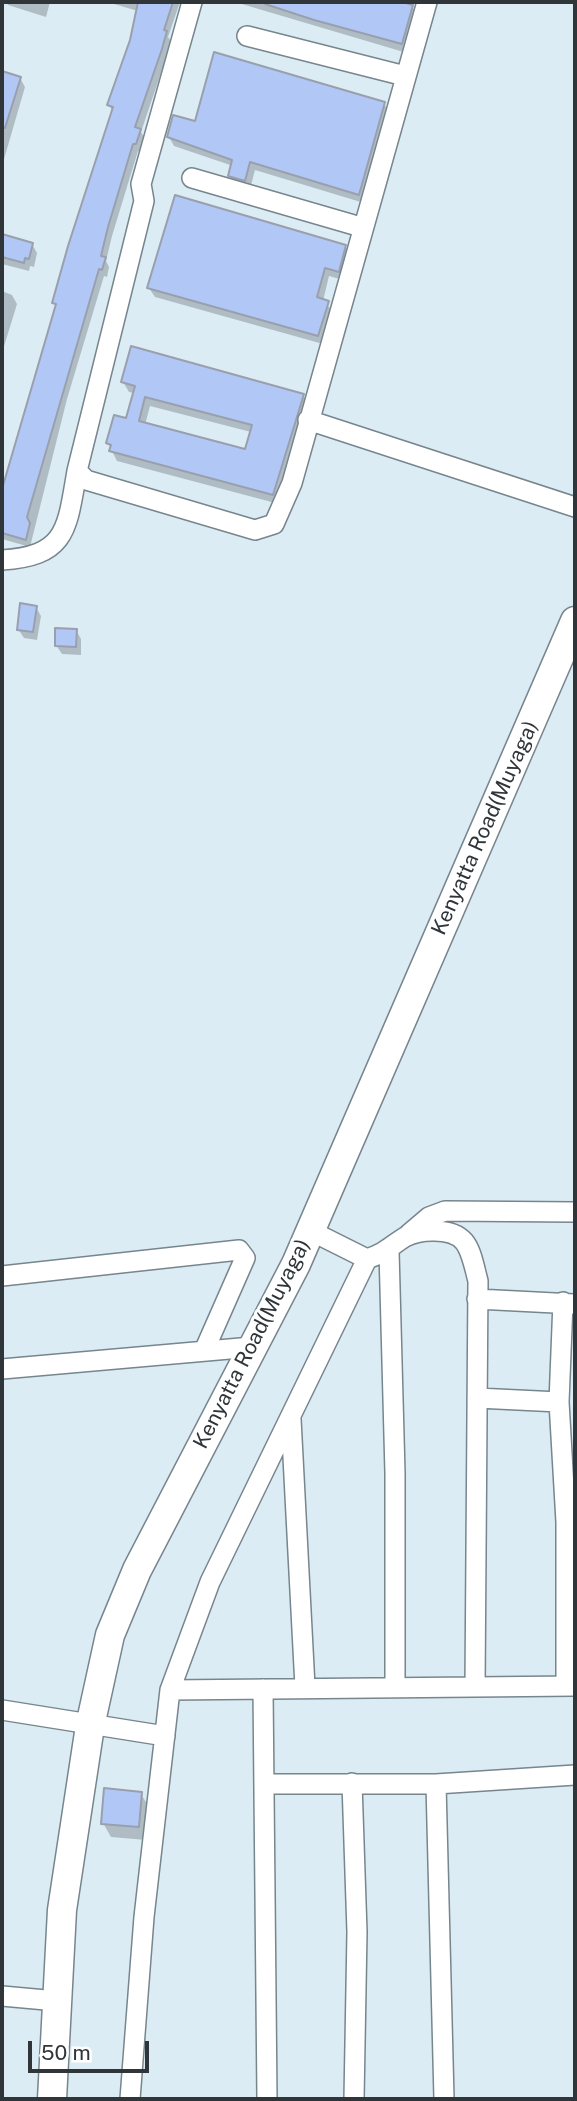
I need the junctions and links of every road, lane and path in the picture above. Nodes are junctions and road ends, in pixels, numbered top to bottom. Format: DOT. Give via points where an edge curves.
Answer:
graph roads {
  1 [pos="192,2"];
  2 [pos="427,2"];
  3 [pos="247,36"];
  4 [pos="405,76"];
  5 [pos="192,177"];
  6 [pos="361,228"];
  7 [pos="309,420"];
  8 [pos="77,471"];
  9 [pos="575,508"];
  10 [pos="2,560"];
  11 [pos="575,621"];
  12 [pos="575,1212"];
  13 [pos="309,1230"];
  14 [pos="406,1237"];
  15 [pos="389,1251"];
  16 [pos="367,1259"];
  17 [pos="2,1276"];
  18 [pos="477,1299"];
  19 [pos="569,1303"];
  20 [pos="252,1347"];
  21 [pos="204,1351"];
  22 [pos="2,1368"];
  23 [pos="477,1398"];
  24 [pos="559,1402"];
  25 [pos="291,1417"];
  26 [pos="571,1686"];
  27 [pos="305,1687"];
  28 [pos="475,1687"];
  29 [pos="395,1688"];
  30 [pos="263,1689"];
  31 [pos="170,1690"];
  32 [pos="2,1710"];
  33 [pos="90,1726"];
  34 [pos="164,1735"];
  35 [pos="575,1775"];
  36 [pos="352,1783"];
  37 [pos="264,1784"];
  38 [pos="436,1784"];
  39 [pos="2,1996"];
  40 [pos="57,2001"];
  41 [pos="52,2099"];
  42 [pos="130,2099"];
  43 [pos="267,2099"];
  44 [pos="354,2099"];
  45 [pos="444,2099"];
  1 -- 8 [label="street" via="141,184 144,201"];
  2 -- 4 [label="street"];
  3 -- 4 [label="street"];
  4 -- 6 [label="street"];
  5 -- 6 [label="street"];
  6 -- 7 [label="street"];
  7 -- 8 [label="street" via="292,483 274,524 255,530 86,480"];
  7 -- 9 [label="street"];
  8 -- 10 [label="street" via="61,536 49,550 30,559"];
  11 -- 13 [label="main road, Kenyatta Road(Muyaga)"];
  12 -- 14 [label="street" via="445,1212 429,1217"];
  13 -- 16 [label="street"];
  13 -- 20 [label="main road, Kenyatta Road(Muyaga)"];
  14 -- 15 [label="street"];
  14 -- 18 [label="street" via="423,1231 460,1236 469,1249 478,1281"];
  15 -- 16 [label="street"];
  15 -- 29 [label="street"];
  16 -- 25 [label="street"];
  17 -- 21 [label="street" via="239,1250 245,1258"];
  18 -- 19 [label="street"];
  18 -- 23 [label="street"];
  19 -- 24 [label="street"];
  20 -- 21 [label="street"];
  20 -- 33 [label="main road, Kenyatta Road(Muyaga)" via="136,1570 110,1635"];
  21 -- 22 [label="street"];
  23 -- 24 [label="street"];
  23 -- 28 [label="street"];
  24 -- 26 [label="street"];
  25 -- 27 [label="street"];
  25 -- 31 [label="street" via="210,1583"];
  26 -- 28 [label="street"];
  27 -- 29 [label="street"];
  27 -- 30 [label="street"];
  28 -- 29 [label="street"];
  30 -- 31 [label="street"];
  30 -- 37 [label="street"];
  31 -- 34 [label="street"];
  32 -- 33 [label="street"];
  33 -- 34 [label="street"];
  33 -- 40 [label="main road, Kenyatta Road(Muyaga)" via="62,1910"];
  34 -- 42 [label="street"];
  35 -- 38 [label="street"];
  36 -- 37 [label="street"];
  36 -- 38 [label="street"];
  36 -- 44 [label="street" via="357,1933"];
  37 -- 43 [label="street"];
  38 -- 45 [label="street"];
  39 -- 40 [label="street"];
  40 -- 41 [label="main road, Kenyatta Road(Muyaga)"];
}
